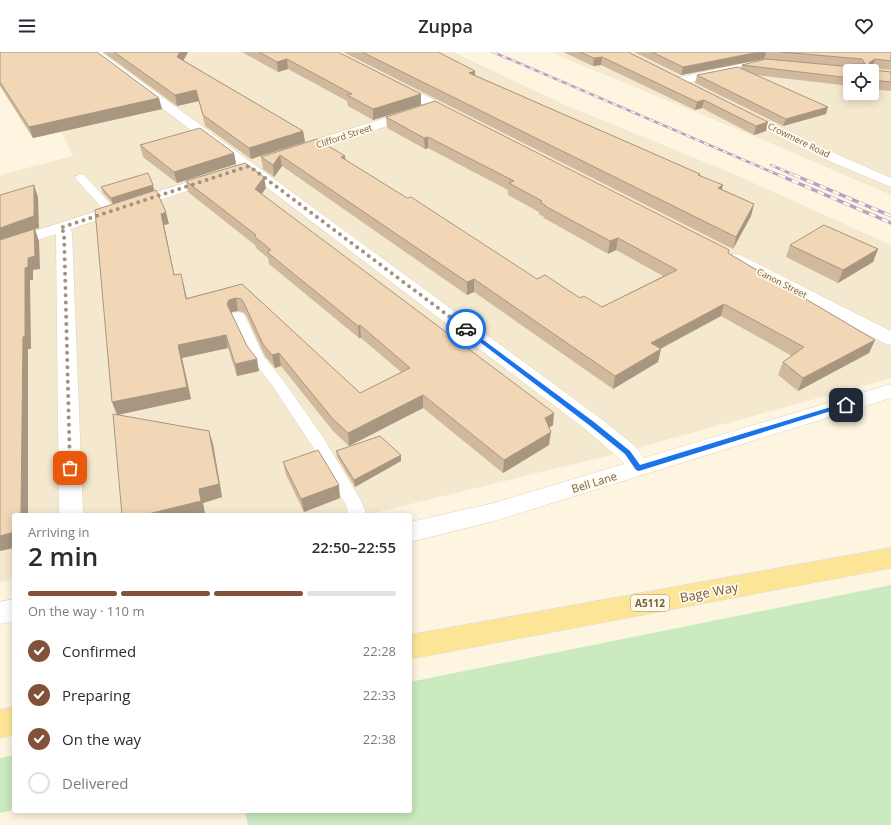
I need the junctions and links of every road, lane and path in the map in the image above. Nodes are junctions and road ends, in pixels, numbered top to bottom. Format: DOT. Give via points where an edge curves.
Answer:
graph roads {
  1 [pos="94,52"];
  2 [pos="781,63"];
  3 [pos="667,74"];
  4 [pos="380,77"];
  5 [pos="679,81"];
  6 [pos="700,92"];
  7 [pos="436,106"];
  8 [pos="728,106"];
  9 [pos="472,124"];
  10 [pos="279,156"];
  11 [pos="257,163"];
  12 [pos="80,178"];
  13 [pos="891,182"];
  14 [pos="110,210"];
  15 [pos="60,228"];
  16 [pos="0,247"];
  17 [pos="720,252"];
  18 [pos="238,316"];
  19 [pos="891,339"];
  20 [pos="891,391"];
  21 [pos="639,468"];
  22 [pos="71,513"];
  23 [pos="357,513"];
  24 [pos="412,532"];
  25 [pos="891,558"];
  26 [pos="12,610"];
  27 [pos="0,613"];
  28 [pos="412,648"];
  29 [pos="12,721"];
  30 [pos="0,724"];
  1 -- 11 [label="street"];
  2 -- 5 [label="street" via="750,65"];
  3 -- 5 [label="street"];
  4 -- 7 [label="street"];
  5 -- 6 [label="street"];
  7 -- 9 [label="street"];
  7 -- 10 [label="street, Clifford Street"];
  8 -- 13 [label="street, Crowmere Road" via="827,155"];
  11 -- 14 [label="street"];
  11 -- 21 [label="street" via="592,423 627,452"];
  12 -- 14 [label="lane"];
  14 -- 15 [label="street"];
  15 -- 16 [label="street"];
  15 -- 22 [label="street" via="64,232"];
  17 -- 19 [label="street, Canon Street"];
  18 -- 23 [label="lane" via="258,358 317,441"];
  20 -- 21 [label="street, Bell Lane"];
  21 -- 24 [label="street, Bell Lane" via="494,512"];
  25 -- 28 [label="main road, Bage Way / A5112"];
  26 -- 27 [label="street"];
  29 -- 30 [label="main road"];
}
